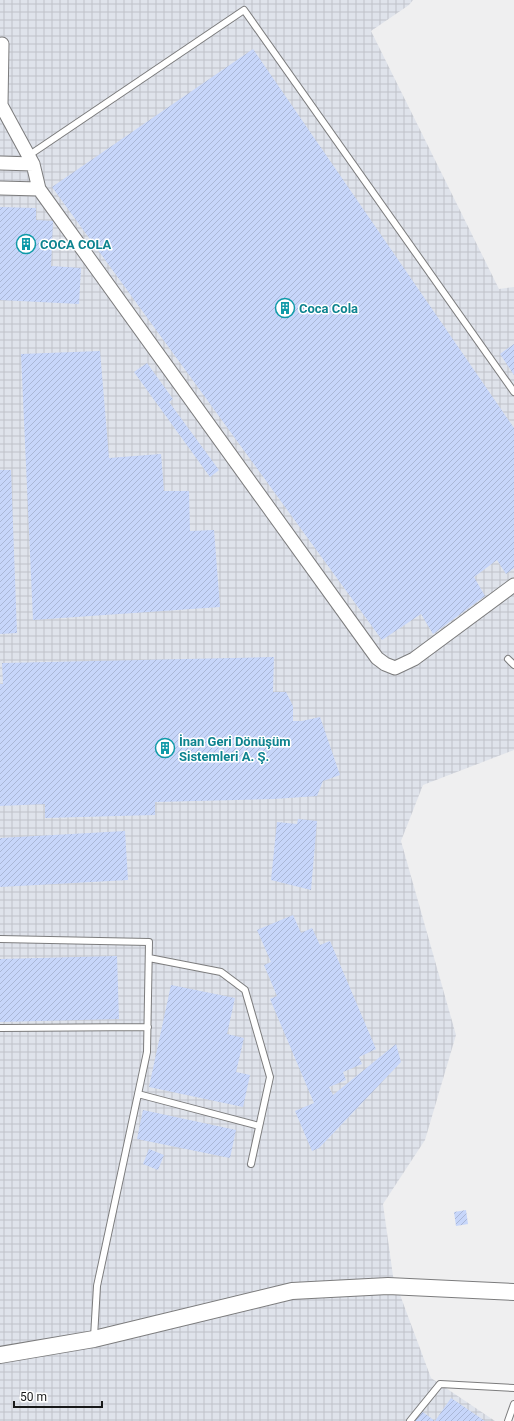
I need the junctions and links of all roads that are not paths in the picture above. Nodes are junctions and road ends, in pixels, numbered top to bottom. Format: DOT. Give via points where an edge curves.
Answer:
graph roads {
  1 [pos="2,44"];
  2 [pos="31,160"];
  3 [pos="0,163"];
  4 [pos="0,188"];
  5 [pos="39,188"];
  6 [pos="514,392"];
  7 [pos="514,585"];
  8 [pos="508,659"];
  9 [pos="514,665"];
  10 [pos="0,938"];
  11 [pos="149,958"];
  12 [pos="148,1027"];
  13 [pos="0,1028"];
  14 [pos="138,1094"];
  15 [pos="260,1126"];
  16 [pos="251,1164"];
  17 [pos="514,1292"];
  18 [pos="94,1339"];
  19 [pos="0,1355"];
  20 [pos="514,1388"];
  21 [pos="514,1404"];
  22 [pos="410,1421"];
  23 [pos="508,1421"];
  1 -- 2 [label="street" via="1,105"];
  2 -- 3 [label="street"];
  2 -- 5 [label="street"];
  2 -- 6 [label="lane" via="244,10"];
  4 -- 5 [label="street"];
  5 -- 7 [label="street" via="377,658 394,668 414,659"];
  8 -- 9 [label="lane"];
  10 -- 11 [label="lane" via="150,942"];
  11 -- 12 [label="lane"];
  11 -- 15 [label="lane" via="221,972 245,990 270,1077"];
  12 -- 13 [label="lane"];
  12 -- 14 [label="lane" via="147,1052"];
  14 -- 15 [label="lane"];
  14 -- 18 [label="lane" via="97,1286"];
  15 -- 16 [label="lane"];
  17 -- 18 [label="street" via="388,1286 292,1291"];
  18 -- 19 [label="street"];
  20 -- 22 [label="lane" via="440,1384"];
  21 -- 23 [label="lane"];
}
